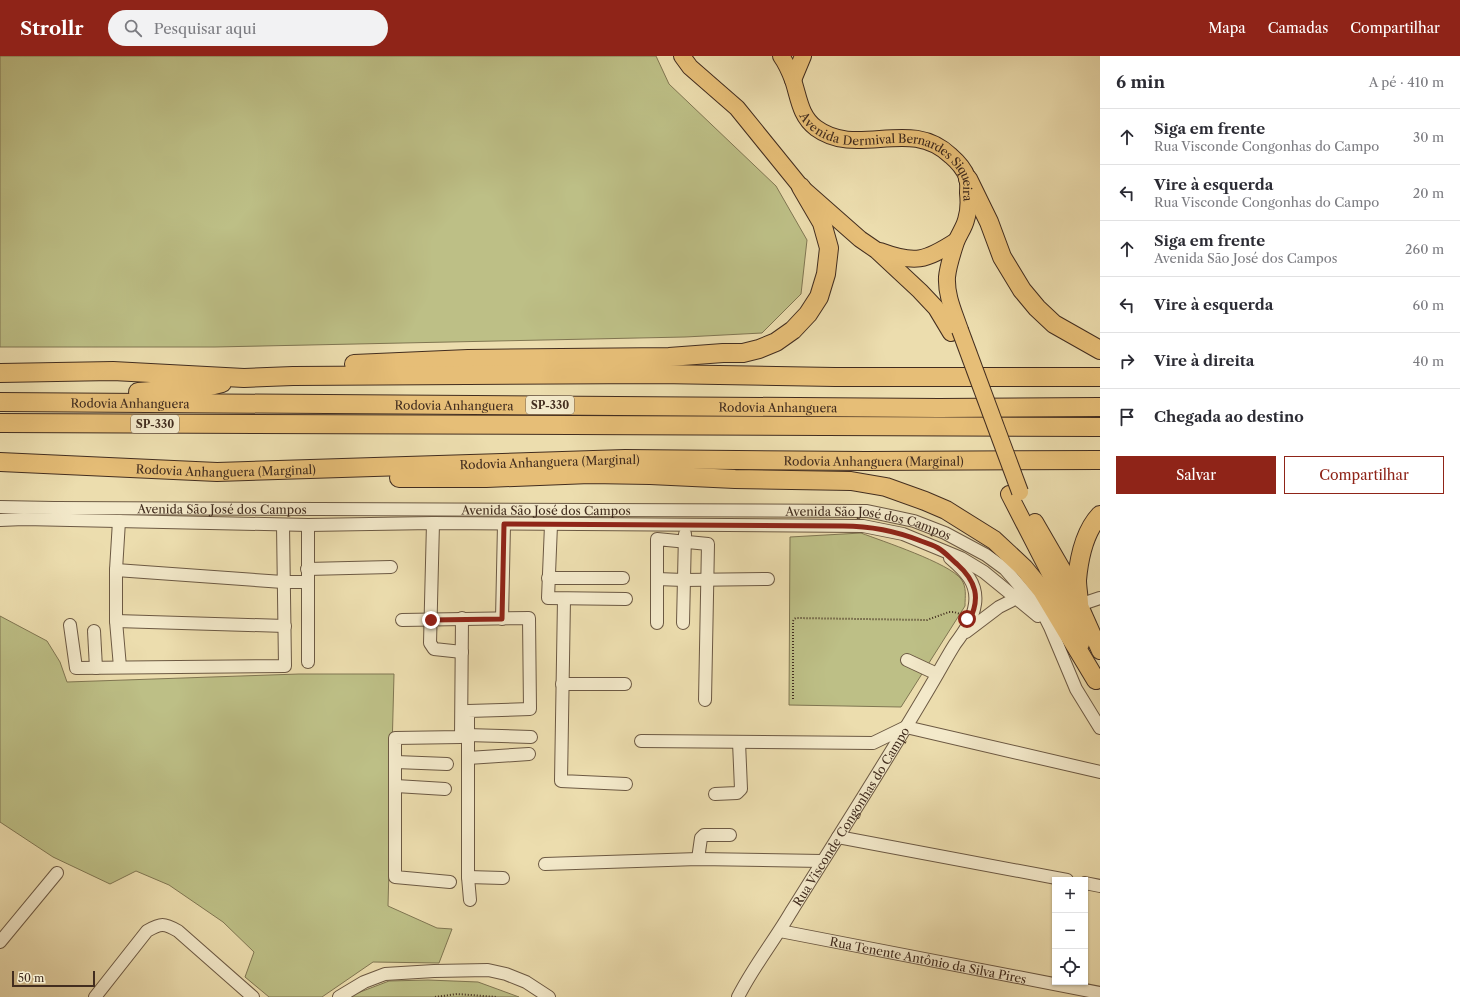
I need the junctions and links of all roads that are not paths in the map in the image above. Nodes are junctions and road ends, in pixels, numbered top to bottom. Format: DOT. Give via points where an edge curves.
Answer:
graph roads {
  1 [pos="682,56"];
  2 [pos="781,56"];
  3 [pos="803,56"];
  4 [pos="793,80"];
  5 [pos="968,178"];
  6 [pos="801,187"];
  7 [pos="956,241"];
  8 [pos="876,250"];
  9 [pos="955,332"];
  10 [pos="1100,350"];
  11 [pos="0,373"];
  12 [pos="293,376"];
  13 [pos="1100,377"];
  14 [pos="244,378"];
  15 [pos="0,399"];
  16 [pos="0,402"];
  17 [pos="1100,406"];
  18 [pos="0,423"];
  19 [pos="1100,427"];
  20 [pos="1100,460"];
  21 [pos="0,462"];
  22 [pos="217,472"];
  23 [pos="1014,493"];
  24 [pos="0,506"];
  25 [pos="1100,515"];
  26 [pos="0,520"];
  27 [pos="119,521"];
  28 [pos="433,523"];
  29 [pos="504,524"];
  30 [pos="551,524"];
  31 [pos="283,525"];
  32 [pos="308,525"];
  33 [pos="685,526"];
  34 [pos="685,541"];
  35 [pos="939,548"];
  36 [pos="391,568"];
  37 [pos="307,569"];
  38 [pos="116,570"];
  39 [pos="548,578"];
  40 [pos="623,578"];
  41 [pos="657,578"];
  42 [pos="768,578"];
  43 [pos="708,579"];
  44 [pos="684,580"];
  45 [pos="283,582"];
  46 [pos="308,582"];
  47 [pos="1020,593"];
  48 [pos="1100,598"];
  49 [pos="564,599"];
  50 [pos="626,599"];
  51 [pos="1079,605"];
  52 [pos="462,618"];
  53 [pos="502,619"];
  54 [pos="402,620"];
  55 [pos="431,620"];
  56 [pos="116,621"];
  57 [pos="683,622"];
  58 [pos="657,623"];
  59 [pos="70,625"];
  60 [pos="285,626"];
  61 [pos="94,631"];
  62 [pos="962,635"];
  63 [pos="1098,644"];
  64 [pos="462,652"];
  65 [pos="907,660"];
  66 [pos="308,662"];
  67 [pos="120,667"];
  68 [pos="96,668"];
  69 [pos="937,674"];
  70 [pos="562,684"];
  71 [pos="624,684"];
  72 [pos="1098,684"];
  73 [pos="705,700"];
  74 [pos="906,728"];
  75 [pos="1100,728"];
  76 [pos="467,735"];
  77 [pos="531,737"];
  78 [pos="641,741"];
  79 [pos="739,742"];
  80 [pos="529,754"];
  81 [pos="468,758"];
  82 [pos="396,762"];
  83 [pos="447,764"];
  84 [pos="1100,772"];
  85 [pos="626,784"];
  86 [pos="396,786"];
  87 [pos="445,789"];
  88 [pos="715,794"];
  89 [pos="730,835"];
  90 [pos="838,837"];
  91 [pos="698,859"];
  92 [pos="822,862"];
  93 [pos="545,864"];
  94 [pos="57,873"];
  95 [pos="468,877"];
  96 [pos="1052,877"];
  97 [pos="503,878"];
  98 [pos="450,882"];
  99 [pos="1088,884"];
  100 [pos="1100,886"];
  101 [pos="470,900"];
  102 [pos="780,931"];
  103 [pos="0,942"];
  104 [pos="1100,993"];
  105 [pos="94,997"];
  106 [pos="253,997"];
  107 [pos="339,997"];
  108 [pos="549,997"];
  109 [pos="738,997"];
  1 -- 6 [label="main road" via="690,67 737,108"];
  2 -- 4 [label="main road, Avenida Dermival Bernardes Siqueira"];
  3 -- 4 [label="main road"];
  4 -- 5 [label="main road, Avenida Dermival Bernardes Siqueira" via="800,106 816,128 850,141 915,137 930,141 944,148 963,168"];
  5 -- 7 [label="main road, Avenida Dermival Bernardes Siqueira" via="969,204 966,219"];
  5 -- 10 [label="highway" via="1002,257 1022,290 1054,324"];
  6 -- 8 [label="main road"];
  6 -- 12 [label="highway" via="822,223 829,248 826,274 819,297 808,314 793,330 776,342 759,349 742,353 669,357 468,359 328,366"];
  7 -- 8 [label="main road" via="921,259 893,256"];
  7 -- 9 [label="main road, Avenida Dermival Bernardes Siqueira" via="947,276"];
  8 -- 9 [label="main road" via="920,291"];
  9 -- 23 [label="main road, bridge"];
  11 -- 14 [label="highway" via="113,371"];
  12 -- 13 [label="highway" via="659,374"];
  12 -- 14 [label="highway"];
  14 -- 15 [label="highway" via="199,388"];
  16 -- 17 [label="highway, Rodovia Anhanguera / SP-330" via="939,408"];
  18 -- 19 [label="highway, Rodovia Anhanguera / SP-330"];
  20 -- 22 [label="highway, Rodovia Anhanguera (Marginal)" via="625,459"];
  21 -- 22 [label="highway, Rodovia Anhanguera (Marginal)"];
  22 -- 72 [label="highway" via="297,480 650,475 851,481 886,488 946,510 994,540 1024,568 1042,590"];
  23 -- 51 [label="main road" via="1062,568"];
  23 -- 72 [label="main road" via="1062,597"];
  24 -- 47 [label="street, Avenida São José dos Campos" via="867,511 914,521 945,533 986,555 1005,569"];
  25 -- 51 [label="highway" via="1092,525 1081,558 1077,581"];
  26 -- 27 [label="street, Avenida São José dos Campos"];
  27 -- 31 [label="street, Avenida São José dos Campos"];
  27 -- 38 [label="street"];
  28 -- 29 [label="street, Avenida São José dos Campos"];
  28 -- 32 [label="street, Avenida São José dos Campos"];
  28 -- 55 [label="street"];
  29 -- 30 [label="street, Avenida São José dos Campos"];
  29 -- 53 [label="street"];
  30 -- 33 [label="street, Avenida São José dos Campos"];
  30 -- 39 [label="street"];
  31 -- 32 [label="street, Avenida São José dos Campos"];
  31 -- 45 [label="street"];
  32 -- 37 [label="street"];
  33 -- 34 [label="street"];
  33 -- 35 [label="street, Avenida São José dos Campos" via="863,526 903,534"];
  34 -- 41 [label="street" via="657,539"];
  34 -- 43 [label="street" via="708,544"];
  34 -- 44 [label="street"];
  35 -- 47 [label="street, Avenida São José dos Campos"];
  35 -- 62 [label="street, Rua Visconde Congonhas do Campo" via="969,576 976,594 973,613"];
  36 -- 37 [label="street"];
  37 -- 46 [label="street"];
  38 -- 45 [label="street"];
  38 -- 56 [label="street"];
  39 -- 40 [label="street"];
  39 -- 49 [label="street" via="548,598"];
  41 -- 44 [label="street"];
  41 -- 58 [label="street"];
  42 -- 43 [label="street"];
  43 -- 44 [label="street"];
  43 -- 73 [label="street"];
  44 -- 57 [label="street"];
  45 -- 46 [label="street"];
  45 -- 60 [label="street"];
  46 -- 66 [label="street"];
  47 -- 62 [label="street, Rua Visconde Congonhas do Campo"];
  47 -- 75 [label="street, Avenida São José dos Campos" via="1050,627 1076,690"];
  48 -- 51 [label="street"];
  49 -- 50 [label="street"];
  49 -- 70 [label="street"];
  51 -- 63 [label="main road"];
  52 -- 53 [label="street"];
  52 -- 55 [label="street"];
  52 -- 64 [label="street"];
  53 -- 76 [label="street" via="529,618 530,709 468,711"];
  54 -- 55 [label="street"];
  55 -- 64 [label="street" via="432,647"];
  56 -- 60 [label="street"];
  56 -- 67 [label="street"];
  59 -- 68 [label="street" via="76,668"];
  60 -- 67 [label="street" via="285,666"];
  61 -- 68 [label="street"];
  62 -- 69 [label="street, Rua Visconde Congonhas do Campo"];
  64 -- 82 [label="street" via="460,737 395,738"];
  65 -- 69 [label="street"];
  67 -- 68 [label="street"];
  69 -- 74 [label="street, Rua Visconde Congonhas do Campo"];
  70 -- 71 [label="street"];
  70 -- 85 [label="street" via="561,781"];
  74 -- 79 [label="street" via="873,743"];
  74 -- 84 [label="street"];
  74 -- 90 [label="street, Rua Visconde Congonhas do Campo"];
  76 -- 77 [label="street"];
  76 -- 81 [label="street"];
  78 -- 79 [label="street"];
  79 -- 88 [label="street" via="739,792"];
  80 -- 81 [label="street"];
  81 -- 95 [label="street"];
  82 -- 83 [label="street"];
  82 -- 86 [label="street"];
  86 -- 87 [label="street"];
  86 -- 98 [label="street" via="395,877"];
  89 -- 91 [label="street" via="704,835 701,838"];
  90 -- 92 [label="street, Rua Visconde Congonhas do Campo"];
  90 -- 96 [label="street"];
  91 -- 92 [label="street"];
  91 -- 93 [label="street"];
  92 -- 102 [label="street, Rua Visconde Congonhas do Campo"];
  94 -- 103 [label="street"];
  95 -- 97 [label="street"];
  95 -- 101 [label="street"];
  99 -- 100 [label="street"];
  102 -- 104 [label="street, Rua Tenente Antônio da Silva Pires"];
  102 -- 109 [label="street, Rua Visconde Congonhas do Campo"];
  105 -- 106 [label="street" via="147,931 157,925 173,928"];
  107 -- 108 [label="street" via="364,982 385,974 488,970 526,982"];
}
